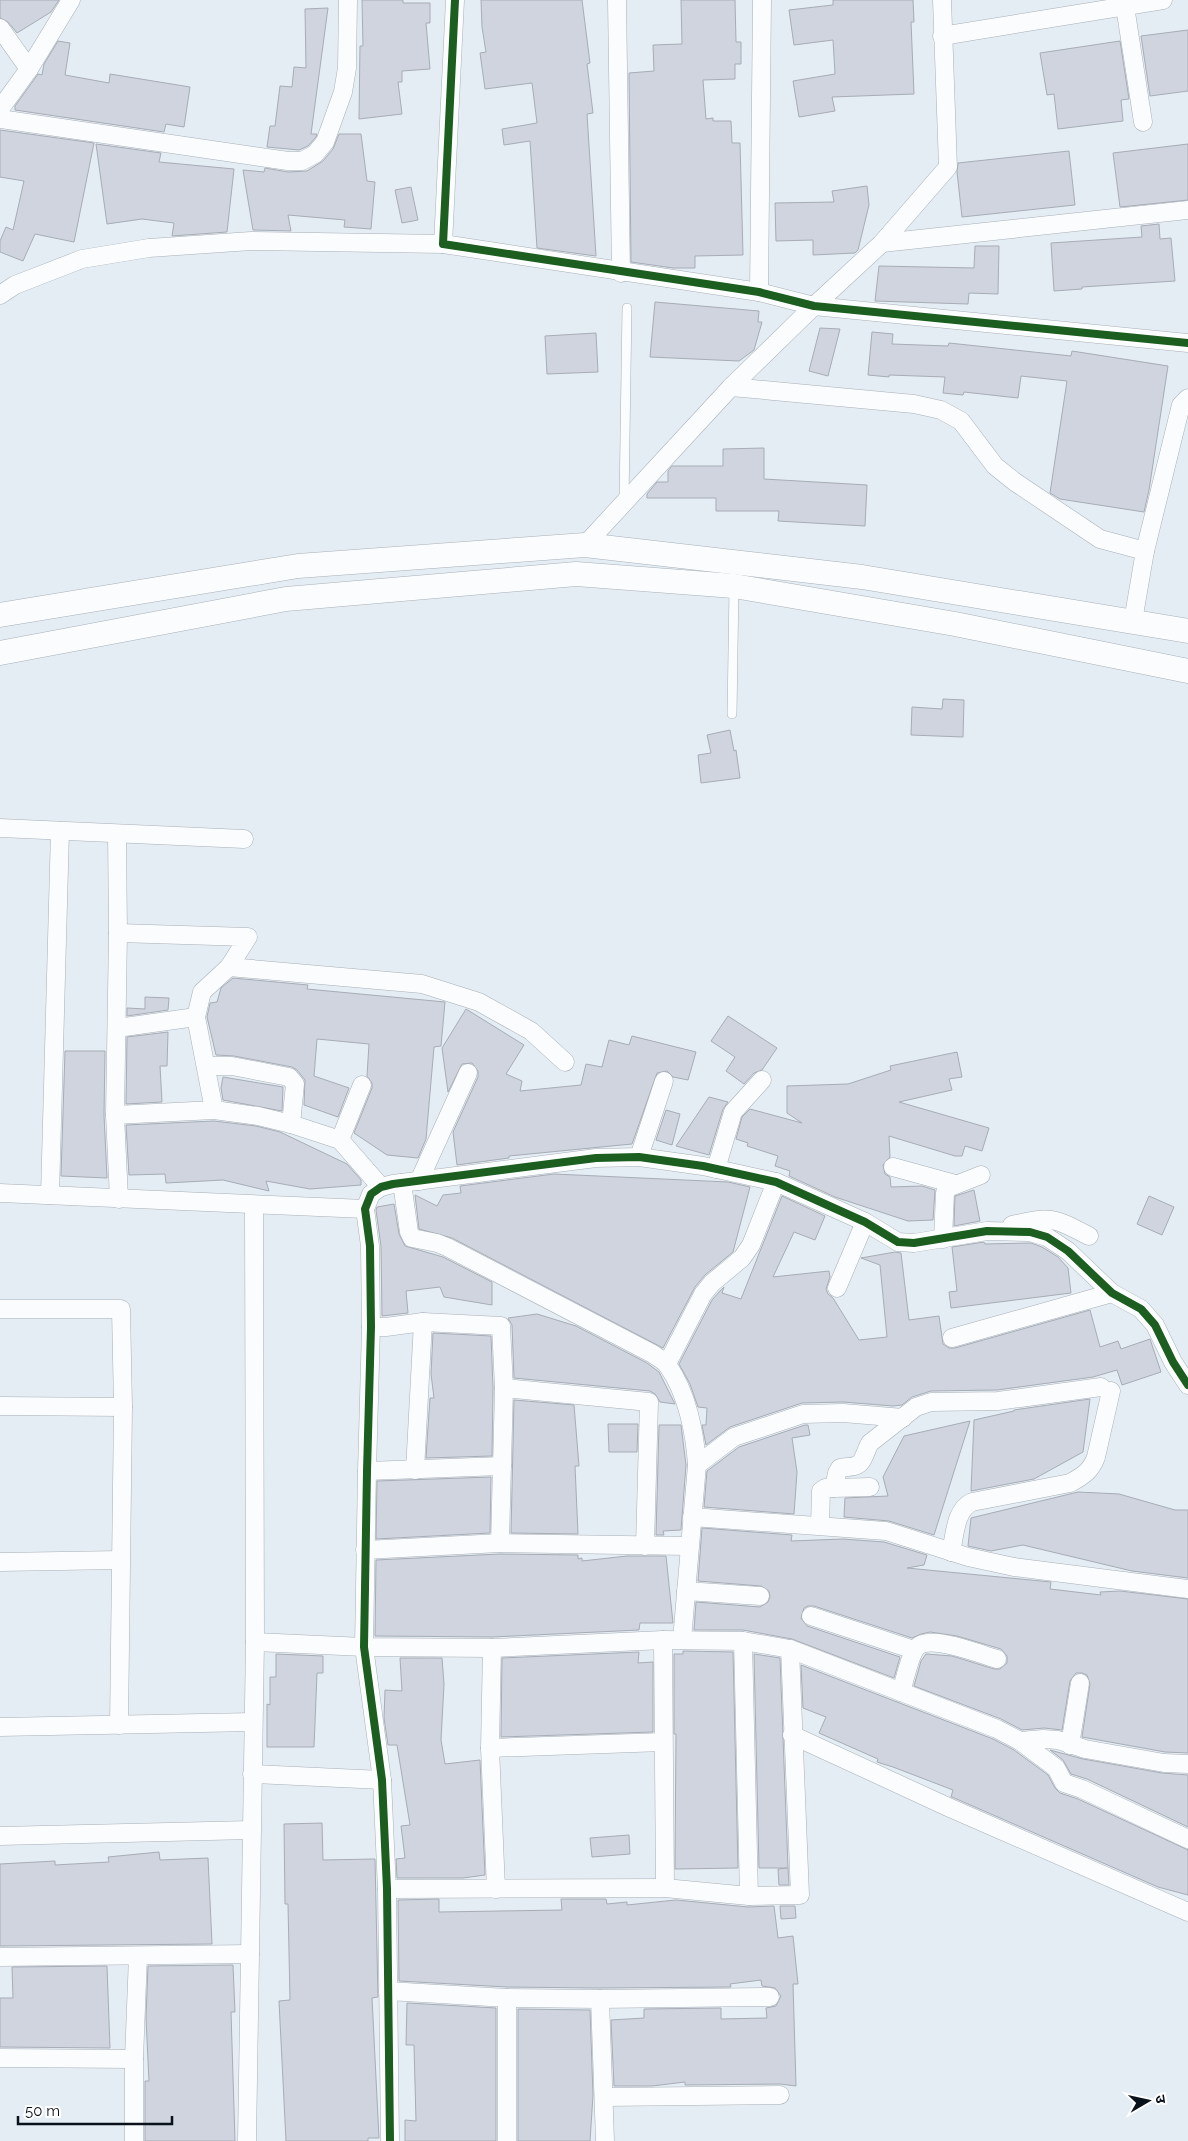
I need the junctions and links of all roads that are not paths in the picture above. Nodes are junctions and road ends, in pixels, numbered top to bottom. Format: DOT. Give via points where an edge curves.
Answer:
graph roads {
  1 [pos="71,0"];
  2 [pos="348,0"];
  3 [pos="455,0"];
  4 [pos="617,0"];
  5 [pos="762,0"];
  6 [pos="942,0"];
  7 [pos="1163,0"];
  8 [pos="1124,2"];
  9 [pos="0,28"];
  10 [pos="942,36"];
  11 [pos="29,69"];
  12 [pos="0,109"];
  13 [pos="0,119"];
  14 [pos="1143,122"];
  15 [pos="1188,210"];
  16 [pos="882,243"];
  17 [pos="443,244"];
  18 [pos="621,273"];
  19 [pos="759,292"];
  20 [pos="0,295"];
  21 [pos="814,306"];
  22 [pos="627,308"];
  23 [pos="1188,343"];
  24 [pos="731,387"];
  25 [pos="1188,398"];
  26 [pos="624,503"];
  27 [pos="585,545"];
  28 [pos="1145,551"];
  29 [pos="734,586"];
  30 [pos="0,615"];
  31 [pos="1133,621"];
  32 [pos="1188,631"];
  33 [pos="0,652"];
  34 [pos="1188,671"];
  35 [pos="732,714"];
  36 [pos="0,828"];
  37 [pos="60,830"];
  38 [pos="117,834"];
  39 [pos="244,838"];
  40 [pos="118,933"];
  41 [pos="229,966"];
  42 [pos="196,1017"];
  43 [pos="117,1028"];
  44 [pos="565,1062"];
  45 [pos="206,1066"];
  46 [pos="468,1073"];
  47 [pos="762,1080"];
  48 [pos="664,1081"];
  49 [pos="362,1086"];
  50 [pos="214,1110"];
  51 [pos="115,1115"];
  52 [pos="291,1124"];
  53 [pos="340,1140"];
  54 [pos="639,1157"];
  55 [pos="894,1168"];
  56 [pos="716,1169"];
  57 [pos="981,1175"];
  58 [pos="411,1182"];
  59 [pos="776,1182"];
  60 [pos="955,1184"];
  61 [pos="381,1187"];
  62 [pos="0,1192"];
  63 [pos="50,1195"];
  64 [pos="119,1199"];
  65 [pos="254,1206"];
  66 [pos="366,1209"];
  67 [pos="865,1222"];
  68 [pos="987,1231"];
  69 [pos="1089,1236"];
  70 [pos="943,1239"];
  71 [pos="837,1288"];
  72 [pos="1112,1293"];
  73 [pos="0,1309"];
  74 [pos="423,1322"];
  75 [pos="371,1327"];
  76 [pos="952,1338"];
  77 [pos="667,1364"];
  78 [pos="1188,1385"];
  79 [pos="504,1388"];
  80 [pos="0,1406"];
  81 [pos="123,1407"];
  82 [pos="903,1418"];
  83 [pos="696,1465"];
  84 [pos="502,1466"];
  85 [pos="415,1470"];
  86 [pos="366,1471"];
  87 [pos="870,1487"];
  88 [pos="834,1488"];
  89 [pos="692,1517"];
  90 [pos="820,1525"];
  91 [pos="500,1543"];
  92 [pos="645,1546"];
  93 [pos="688,1546"];
  94 [pos="365,1550"];
  95 [pos="951,1552"];
  96 [pos="120,1560"];
  97 [pos="0,1562"];
  98 [pos="1188,1590"];
  99 [pos="686,1591"];
  100 [pos="760,1596"];
  101 [pos="811,1616"];
  102 [pos="663,1640"];
  103 [pos="682,1640"];
  104 [pos="744,1641"];
  105 [pos="256,1642"];
  106 [pos="364,1647"];
  107 [pos="492,1648"];
  108 [pos="790,1649"];
  109 [pos="914,1650"];
  110 [pos="996,1659"];
  111 [pos="1080,1683"];
  112 [pos="901,1692"];
  113 [pos="253,1722"];
  114 [pos="119,1725"];
  115 [pos="0,1727"];
  116 [pos="792,1735"];
  117 [pos="1020,1741"];
  118 [pos="663,1742"];
  119 [pos="1070,1745"];
  120 [pos="490,1748"];
  121 [pos="1188,1764"];
  122 [pos="252,1774"];
  123 [pos="382,1780"];
  124 [pos="251,1830"];
  125 [pos="0,1836"];
  126 [pos="1188,1838"];
  127 [pos="388,1888"];
  128 [pos="665,1888"];
  129 [pos="496,1889"];
  130 [pos="749,1896"];
  131 [pos="1188,1912"];
  132 [pos="250,1954"];
  133 [pos="138,1956"];
  134 [pos="0,1957"];
  135 [pos="388,1992"];
  136 [pos="770,1997"];
  137 [pos="506,1998"];
  138 [pos="600,1999"];
  139 [pos="0,2058"];
  140 [pos="134,2059"];
  141 [pos="780,2095"];
  142 [pos="604,2097"];
  143 [pos="134,2141"];
  144 [pos="247,2141"];
  145 [pos="390,2141"];
  146 [pos="507,2141"];
  147 [pos="605,2141"];
  1 -- 11 [label="street"];
  2 -- 13 [label="street" via="347,68 343,92 325,142 315,154 302,161"];
  3 -- 17 [label="street"];
  4 -- 18 [label="street"];
  5 -- 19 [label="street"];
  6 -- 10 [label="street"];
  7 -- 8 [label="street"];
  8 -- 10 [label="street"];
  8 -- 14 [label="street"];
  9 -- 11 [label="street"];
  10 -- 16 [label="street" via="948,167"];
  11 -- 12 [label="street"];
  15 -- 16 [label="street"];
  16 -- 21 [label="street"];
  17 -- 18 [label="street"];
  17 -- 20 [label="street" via="251,241 149,248 82,259 16,285"];
  18 -- 19 [label="street"];
  19 -- 21 [label="street"];
  21 -- 23 [label="street"];
  21 -- 24 [label="street"];
  22 -- 26 [label="lane"];
  24 -- 26 [label="street"];
  24 -- 28 [label="street" via="914,404 941,410 961,421 995,466 1015,482 1100,539"];
  25 -- 28 [label="street" via="1181,405"];
  26 -- 27 [label="street"];
  27 -- 30 [label="main road" via="298,566"];
  27 -- 31 [label="main road" via="862,577"];
  28 -- 31 [label="street"];
  29 -- 33 [label="main road" via="576,574 286,599"];
  29 -- 34 [label="main road" via="955,624"];
  29 -- 35 [label="lane"];
  31 -- 32 [label="main road"];
  36 -- 37 [label="street"];
  37 -- 38 [label="street"];
  37 -- 63 [label="street"];
  38 -- 39 [label="street"];
  38 -- 40 [label="street"];
  40 -- 41 [label="street" via="248,936"];
  40 -- 43 [label="street"];
  41 -- 42 [label="street" via="202,992"];
  41 -- 44 [label="street" via="422,984 479,1002 531,1031"];
  42 -- 43 [label="street"];
  42 -- 45 [label="street"];
  43 -- 51 [label="street"];
  45 -- 50 [label="street"];
  45 -- 52 [label="street" via="232,1066 289,1077 295,1084"];
  46 -- 58 [label="street"];
  47 -- 56 [label="street" via="733,1112"];
  48 -- 54 [label="street"];
  49 -- 53 [label="street"];
  50 -- 51 [label="street"];
  50 -- 52 [label="street"];
  51 -- 64 [label="street"];
  52 -- 53 [label="street"];
  53 -- 61 [label="street"];
  54 -- 56 [label="street"];
  54 -- 58 [label="street" via="596,1158"];
  55 -- 60 [label="street"];
  56 -- 59 [label="street"];
  57 -- 60 [label="street"];
  58 -- 61 [label="street"];
  58 -- 77 [label="street" via="409,1232 412,1238 447,1247"];
  59 -- 67 [label="street"];
  59 -- 77 [label="street" via="751,1245 742,1258 702,1294"];
  60 -- 70 [label="street" via="945,1193"];
  61 -- 66 [label="street" via="371,1194"];
  62 -- 63 [label="street"];
  63 -- 64 [label="street"];
  64 -- 65 [label="street"];
  65 -- 66 [label="street"];
  65 -- 105 [label="street"];
  66 -- 75 [label="street"];
  67 -- 70 [label="street" via="898,1242"];
  67 -- 71 [label="street"];
  68 -- 69 [label="street" via="1049,1218 1060,1220"];
  68 -- 70 [label="street"];
  68 -- 72 [label="street" via="1030,1232 1047,1237 1068,1251"];
  72 -- 76 [label="street"];
  72 -- 78 [label="street" via="1141,1309 1155,1325"];
  73 -- 81 [label="street" via="121,1309"];
  74 -- 75 [label="street"];
  74 -- 79 [label="street" via="501,1326"];
  74 -- 85 [label="street"];
  75 -- 86 [label="street"];
  77 -- 83 [label="street" via="681,1388 696,1446"];
  79 -- 84 [label="street"];
  79 -- 92 [label="street" via="649,1402"];
  80 -- 81 [label="street"];
  81 -- 96 [label="street"];
  82 -- 83 [label="street" via="843,1413 804,1414 734,1437"];
  82 -- 88 [label="street" via="870,1443 858,1465 840,1468"];
  82 -- 95 [label="street" via="931,1402 998,1401 1106,1389 1096,1457 1084,1476 1070,1483 972,1502 960,1512"];
  83 -- 89 [label="street"];
  84 -- 85 [label="street"];
  84 -- 91 [label="street"];
  85 -- 86 [label="street"];
  86 -- 94 [label="street"];
  87 -- 88 [label="street"];
  88 -- 90 [label="street" via="820,1491"];
  89 -- 90 [label="street"];
  89 -- 93 [label="street"];
  90 -- 95 [label="street" via="886,1531"];
  91 -- 92 [label="street"];
  91 -- 94 [label="street"];
  92 -- 93 [label="street"];
  93 -- 99 [label="street"];
  94 -- 106 [label="street"];
  95 -- 98 [label="street" via="1014,1568"];
  96 -- 97 [label="street"];
  96 -- 114 [label="street"];
  99 -- 100 [label="street"];
  99 -- 103 [label="street"];
  101 -- 109 [label="street"];
  102 -- 103 [label="street"];
  102 -- 107 [label="street"];
  102 -- 118 [label="street"];
  103 -- 104 [label="street"];
  104 -- 108 [label="street"];
  104 -- 130 [label="street"];
  105 -- 106 [label="street"];
  105 -- 113 [label="street"];
  106 -- 107 [label="street"];
  106 -- 123 [label="street"];
  107 -- 120 [label="street"];
  108 -- 112 [label="street"];
  108 -- 116 [label="street"];
  109 -- 110 [label="street" via="920,1644 930,1642"];
  109 -- 112 [label="street"];
  111 -- 119 [label="street"];
  112 -- 117 [label="street"];
  113 -- 114 [label="street"];
  113 -- 122 [label="street"];
  114 -- 115 [label="street"];
  116 -- 130 [label="street" via="800,1895"];
  116 -- 131 [label="street"];
  117 -- 119 [label="street" via="1058,1740"];
  117 -- 126 [label="street" via="1056,1768 1064,1783 1082,1788"];
  118 -- 120 [label="street"];
  118 -- 128 [label="street"];
  119 -- 121 [label="street" via="1164,1763"];
  120 -- 129 [label="street"];
  122 -- 123 [label="street"];
  122 -- 124 [label="street"];
  123 -- 127 [label="street"];
  124 -- 125 [label="street"];
  124 -- 132 [label="street"];
  127 -- 129 [label="street"];
  127 -- 135 [label="street"];
  128 -- 129 [label="street"];
  128 -- 130 [label="street"];
  132 -- 133 [label="street"];
  132 -- 144 [label="street"];
  133 -- 134 [label="street"];
  133 -- 140 [label="street"];
  135 -- 137 [label="street"];
  135 -- 145 [label="street"];
  136 -- 138 [label="street"];
  137 -- 138 [label="street"];
  137 -- 146 [label="street"];
  138 -- 142 [label="street"];
  139 -- 140 [label="street"];
  140 -- 143 [label="street"];
  141 -- 142 [label="street"];
  142 -- 147 [label="street"];
}
